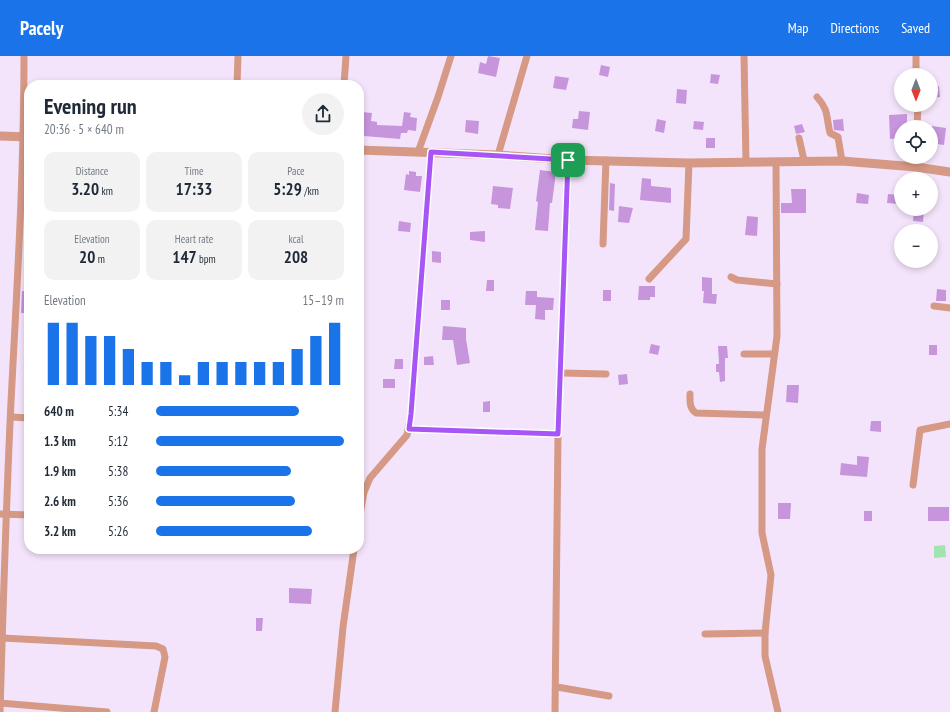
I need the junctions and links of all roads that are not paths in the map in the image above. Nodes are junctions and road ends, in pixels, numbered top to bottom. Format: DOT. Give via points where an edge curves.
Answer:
graph roads {
  1 [pos="24,56"];
  2 [pos="238,56"];
  3 [pos="346,56"];
  4 [pos="451,56"];
  5 [pos="527,56"];
  6 [pos="744,56"];
  7 [pos="916,56"];
  8 [pos="916,68"];
  9 [pos="25,80"];
  10 [pos="236,80"];
  11 [pos="344,80"];
  12 [pos="817,96"];
  13 [pos="0,136"];
  14 [pos="24,137"];
  15 [pos="799,138"];
  16 [pos="364,150"];
  17 [pos="418,152"];
  18 [pos="431,152"];
  19 [pos="498,155"];
  20 [pos="568,160"];
  21 [pos="606,160"];
  22 [pos="804,160"];
  23 [pos="842,161"];
  24 [pos="746,162"];
  25 [pos="776,162"];
  26 [pos="689,163"];
  27 [pos="916,164"];
  28 [pos="916,167"];
  29 [pos="24,170"];
  30 [pos="950,172"];
  31 [pos="604,244"];
  32 [pos="731,277"];
  33 [pos="650,279"];
  34 [pos="777,284"];
  35 [pos="934,306"];
  36 [pos="950,308"];
  37 [pos="744,354"];
  38 [pos="774,354"];
  39 [pos="561,373"];
  40 [pos="606,374"];
  41 [pos="690,394"];
  42 [pos="766,415"];
  43 [pos="11,417"];
  44 [pos="24,418"];
  45 [pos="950,424"];
  46 [pos="409,429"];
  47 [pos="558,434"];
  48 [pos="913,485"];
  49 [pos="364,492"];
  50 [pos="3,514"];
  51 [pos="24,515"];
  52 [pos="353,554"];
  53 [pos="765,633"];
  54 [pos="705,634"];
  55 [pos="2,638"];
  56 [pos="556,687"];
  57 [pos="609,696"];
  58 [pos="0,703"];
  59 [pos="0,712"];
  60 [pos="107,712"];
  61 [pos="154,712"];
  62 [pos="335,712"];
  63 [pos="556,712"];
  64 [pos="778,712"];
  1 -- 9 [label="street"];
  2 -- 10 [label="street"];
  3 -- 11 [label="street"];
  4 -- 17 [label="street"];
  5 -- 19 [label="street"];
  6 -- 24 [label="street"];
  7 -- 8 [label="street"];
  12 -- 23 [label="street" via="828,113 830,133 838,137"];
  13 -- 14 [label="street"];
  15 -- 22 [label="street"];
  16 -- 17 [label="street"];
  17 -- 18 [label="street"];
  18 -- 19 [label="street"];
  18 -- 46 [label="street"];
  19 -- 20 [label="street"];
  20 -- 21 [label="street"];
  20 -- 39 [label="street"];
  21 -- 26 [label="street"];
  21 -- 31 [label="street"];
  22 -- 23 [label="street"];
  22 -- 25 [label="street"];
  23 -- 28 [label="street"];
  24 -- 25 [label="street"];
  24 -- 26 [label="street"];
  25 -- 34 [label="street"];
  26 -- 33 [label="street" via="686,239"];
  27 -- 28 [label="street"];
  28 -- 30 [label="street"];
  29 -- 43 [label="street"];
  32 -- 34 [label="street" via="737,280"];
  34 -- 38 [label="street" via="777,336"];
  35 -- 36 [label="street"];
  37 -- 38 [label="street"];
  38 -- 42 [label="street"];
  39 -- 40 [label="street"];
  39 -- 47 [label="street"];
  41 -- 42 [label="street" via="692,410 696,413"];
  42 -- 53 [label="street" via="762,449 762,533 771,575"];
  43 -- 44 [label="street"];
  43 -- 50 [label="street"];
  45 -- 48 [label="street" via="920,430"];
  46 -- 47 [label="street"];
  46 -- 49 [label="street" via="407,435 370,478"];
  47 -- 56 [label="street"];
  50 -- 51 [label="street"];
  50 -- 55 [label="street"];
  52 -- 62 [label="street"];
  53 -- 54 [label="street"];
  53 -- 64 [label="street" via="765,656"];
  55 -- 58 [label="street"];
  55 -- 61 [label="street" via="156,646 163,649 165,657"];
  56 -- 57 [label="street"];
  56 -- 63 [label="street"];
  58 -- 59 [label="street"];
  58 -- 60 [label="street"];
}
